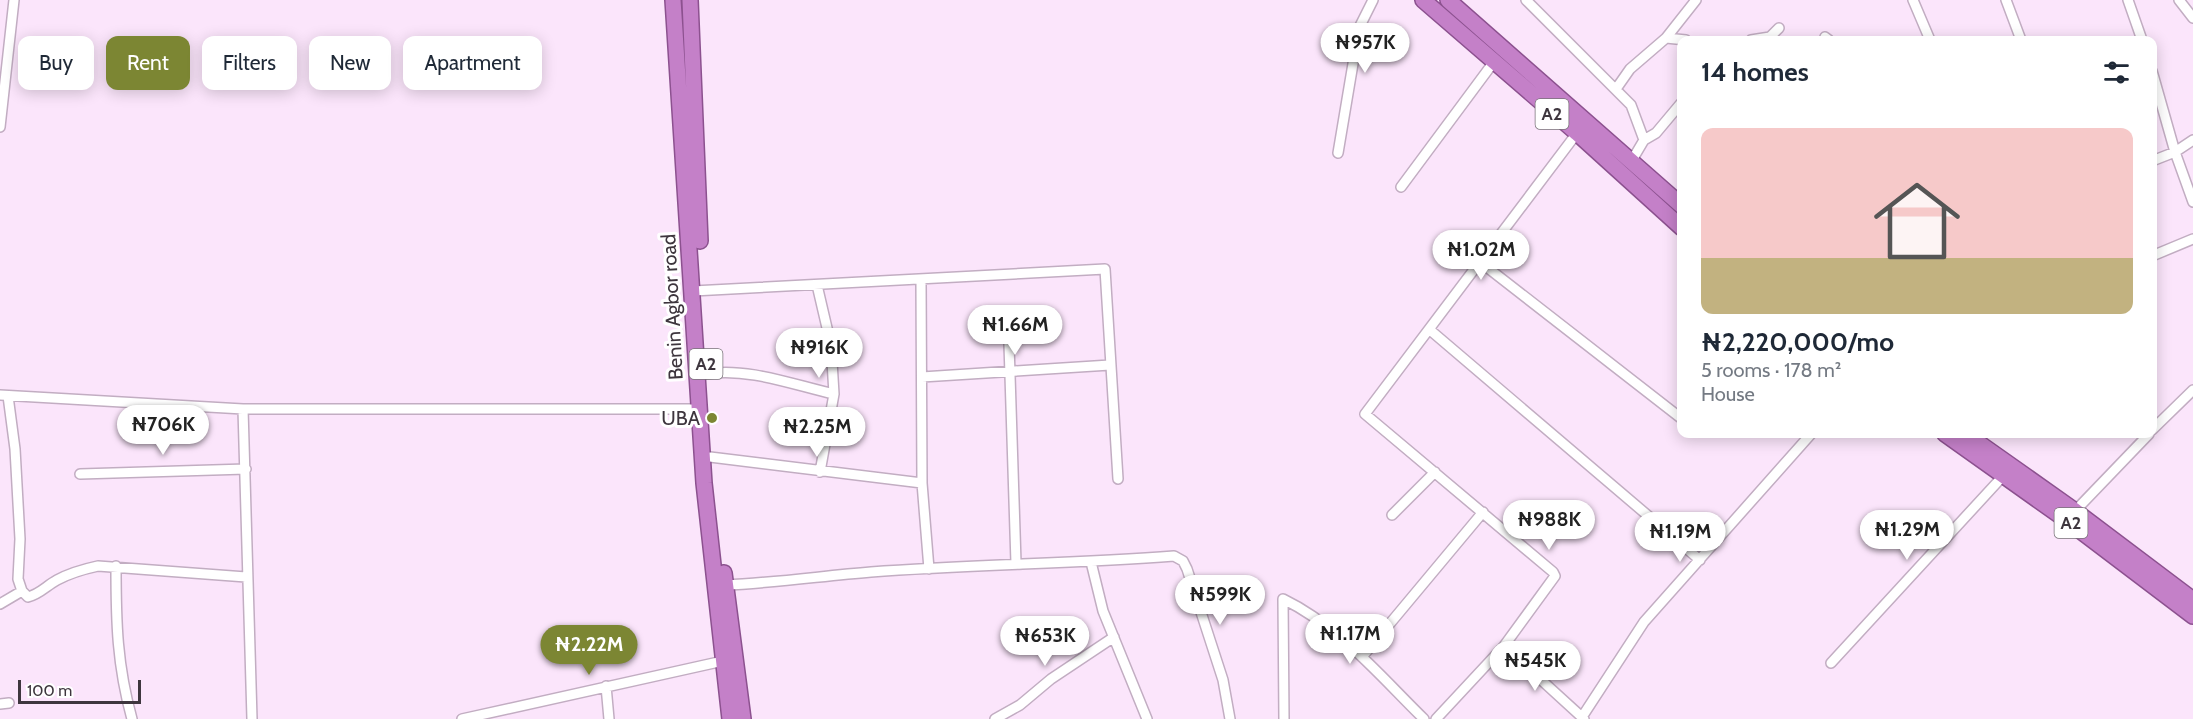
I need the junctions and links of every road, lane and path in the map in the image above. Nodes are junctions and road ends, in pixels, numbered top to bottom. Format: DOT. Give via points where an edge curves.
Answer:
graph roads {
  1 [pos="14,0"];
  2 [pos="1373,0"];
  3 [pos="1423,0"];
  4 [pos="1448,0"];
  5 [pos="1526,0"];
  6 [pos="1696,0"];
  7 [pos="1913,0"];
  8 [pos="2006,0"];
  9 [pos="2128,0"];
  10 [pos="2179,0"];
  11 [pos="674,2"];
  12 [pos="690,2"];
  13 [pos="2193,18"];
  14 [pos="1779,28"];
  15 [pos="1771,36"];
  16 [pos="1928,36"];
  17 [pos="2020,36"];
  18 [pos="2141,36"];
  19 [pos="1666,38"];
  20 [pos="1677,39"];
  21 [pos="1493,63"];
  22 [pos="1616,88"];
  23 [pos="1,89"];
  24 [pos="2157,89"];
  25 [pos="1677,108"];
  26 [pos="0,127"];
  27 [pos="1577,133"];
  28 [pos="1644,140"];
  29 [pos="2193,140"];
  30 [pos="2175,152"];
  31 [pos="1338,153"];
  32 [pos="2157,159"];
  33 [pos="1631,162"];
  34 [pos="1401,187"];
  35 [pos="1677,202"];
  36 [pos="2193,202"];
  37 [pos="1677,223"];
  38 [pos="2193,239"];
  39 [pos="2157,254"];
  40 [pos="1479,261"];
  41 [pos="921,280"];
  42 [pos="817,285"];
  43 [pos="698,291"];
  44 [pos="1430,330"];
  45 [pos="1009,344"];
  46 [pos="1110,365"];
  47 [pos="1011,370"];
  48 [pos="706,374"];
  49 [pos="922,377"];
  50 [pos="2193,390"];
  51 [pos="834,394"];
  52 [pos="4,396"];
  53 [pos="699,408"];
  54 [pos="243,409"];
  55 [pos="1677,415"];
  56 [pos="2157,425"];
  57 [pos="1807,438"];
  58 [pos="1951,438"];
  59 [pos="1972,438"];
  60 [pos="2145,438"];
  61 [pos="711,457"];
  62 [pos="246,469"];
  63 [pos="820,472"];
  64 [pos="1435,472"];
  65 [pos="80,474"];
  66 [pos="2003,476"];
  67 [pos="1118,479"];
  68 [pos="922,483"];
  69 [pos="2075,511"];
  70 [pos="1483,512"];
  71 [pos="1392,515"];
  72 [pos="1700,560"];
  73 [pos="1091,562"];
  74 [pos="1016,563"];
  75 [pos="116,566"];
  76 [pos="929,569"];
  77 [pos="246,577"];
  78 [pos="725,585"];
  79 [pos="22,591"];
  80 [pos="2193,600"];
  81 [pos="0,604"];
  82 [pos="2193,616"];
  83 [pos="1114,636"];
  84 [pos="1504,646"];
  85 [pos="1362,657"];
  86 [pos="723,661"];
  87 [pos="1831,663"];
  88 [pos="606,686"];
  89 [pos="1422,718"];
  90 [pos="1583,718"];
  91 [pos="132,719"];
  92 [pos="252,719"];
  93 [pos="462,719"];
  94 [pos="609,719"];
  95 [pos="730,719"];
  96 [pos="743,719"];
  97 [pos="994,719"];
  98 [pos="1147,719"];
  99 [pos="1230,719"];
  100 [pos="1284,719"];
  101 [pos="1436,719"];
  1 -- 23 [label="street"];
  2 -- 31 [label="street" via="1359,28"];
  3 -- 21 [label="highway, A2"];
  4 -- 33 [label="highway, A2"];
  5 -- 22 [label="street"];
  6 -- 19 [label="street"];
  7 -- 16 [label="street"];
  8 -- 17 [label="street"];
  9 -- 18 [label="street"];
  10 -- 13 [label="street"];
  11 -- 43 [label="highway, Benin Agbor road / A2"];
  12 -- 43 [label="highway, Benin Agbor road / A2"];
  14 -- 15 [label="street"];
  19 -- 20 [label="street"];
  19 -- 22 [label="street" via="1630,69"];
  21 -- 27 [label="highway, A2"];
  21 -- 34 [label="street"];
  22 -- 28 [label="street" via="1631,105"];
  23 -- 26 [label="street"];
  24 -- 30 [label="street"];
  25 -- 28 [label="street" via="1656,133"];
  27 -- 37 [label="highway, A2"];
  27 -- 40 [label="street"];
  28 -- 33 [label="street"];
  29 -- 30 [label="street"];
  30 -- 32 [label="street"];
  30 -- 36 [label="street"];
  33 -- 35 [label="highway, A2"];
  38 -- 39 [label="street"];
  40 -- 44 [label="street"];
  40 -- 55 [label="street"];
  41 -- 42 [label="street"];
  41 -- 46 [label="street" via="1105,269"];
  41 -- 49 [label="street"];
  42 -- 43 [label="street"];
  42 -- 51 [label="street" via="831,345"];
  43 -- 48 [label="highway, Benin Agbor road / A2"];
  43 -- 53 [label="highway, Benin Agbor road / A2"];
  44 -- 64 [label="street" via="1365,414"];
  44 -- 72 [label="street"];
  45 -- 47 [label="street"];
  46 -- 47 [label="street"];
  46 -- 67 [label="street"];
  47 -- 49 [label="street"];
  47 -- 74 [label="street"];
  48 -- 51 [label="street" via="721,372 761,378"];
  48 -- 61 [label="highway, Benin Agbor road / A2"];
  49 -- 68 [label="street"];
  50 -- 56 [label="street"];
  51 -- 63 [label="street"];
  52 -- 54 [label="street"];
  52 -- 79 [label="street" via="15,449 18,579"];
  53 -- 54 [label="street"];
  53 -- 86 [label="highway, Benin Agbor road / A2"];
  54 -- 62 [label="street"];
  57 -- 72 [label="street"];
  58 -- 66 [label="highway, A2"];
  59 -- 69 [label="highway, A2"];
  60 -- 69 [label="street"];
  61 -- 63 [label="street"];
  61 -- 78 [label="highway, Benin Agbor road / A2"];
  62 -- 65 [label="street"];
  62 -- 77 [label="street"];
  63 -- 68 [label="street"];
  64 -- 70 [label="street"];
  64 -- 71 [label="street"];
  66 -- 82 [label="highway, A2"];
  66 -- 87 [label="street"];
  68 -- 76 [label="street"];
  69 -- 80 [label="highway, A2"];
  70 -- 84 [label="street" via="1555,576"];
  70 -- 85 [label="street"];
  72 -- 90 [label="street" via="1644,622"];
  73 -- 74 [label="street"];
  73 -- 83 [label="street" via="1103,611"];
  73 -- 99 [label="street" via="1174,556 1182,561 1223,680"];
  74 -- 76 [label="street"];
  75 -- 77 [label="street"];
  75 -- 79 [label="street" via="78,570 28,597"];
  75 -- 91 [label="street" via="121,677"];
  76 -- 78 [label="street"];
  77 -- 92 [label="street"];
  78 -- 96 [label="highway, Benin Agbor road / A2"];
  79 -- 81 [label="street"];
  83 -- 97 [label="street" via="1020,705"];
  83 -- 98 [label="street"];
  84 -- 90 [label="street"];
  84 -- 101 [label="street"];
  85 -- 89 [label="street"];
  85 -- 100 [label="street" via="1303,609 1283,600"];
  86 -- 88 [label="street"];
  86 -- 95 [label="highway, Benin Agbor road / A2"];
  88 -- 93 [label="street"];
  88 -- 94 [label="street"];
}
